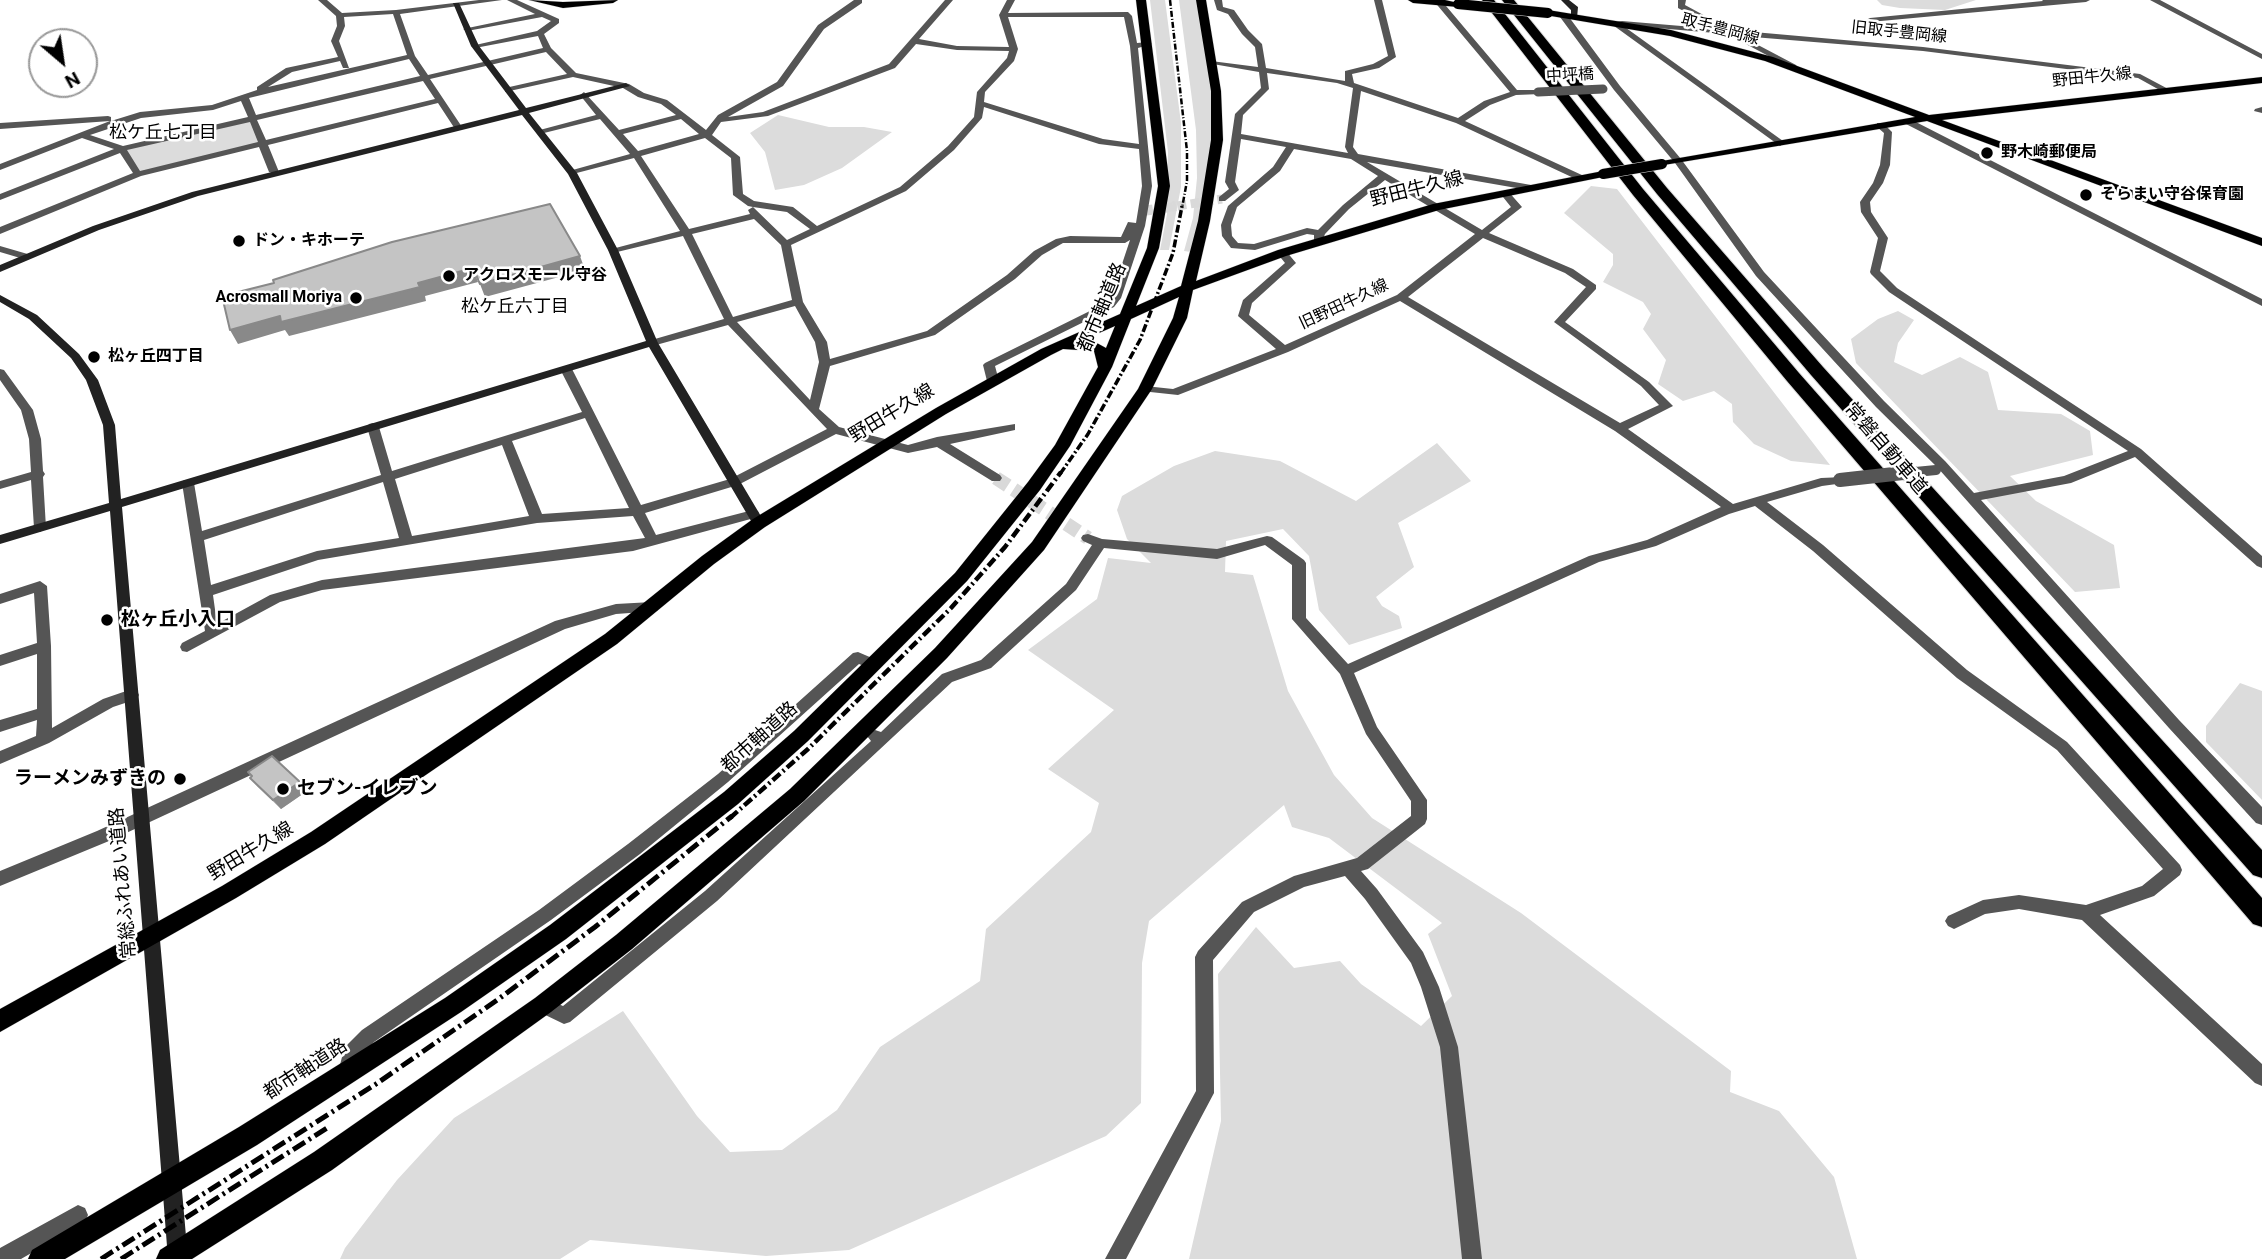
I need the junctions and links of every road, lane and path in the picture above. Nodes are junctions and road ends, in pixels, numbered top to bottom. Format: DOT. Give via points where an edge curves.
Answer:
graph roads {
  1 [pos="322,0"];
  2 [pos="498,0"];
  3 [pos="511,0"];
  4 [pos="534,0"];
  5 [pos="613,0"];
  6 [pos="859,0"];
  7 [pos="949,0"];
  8 [pos="1011,0"];
  9 [pos="1141,0"];
  10 [pos="1201,0"];
  11 [pos="1218,0"];
  12 [pos="1378,0"];
  13 [pos="1413,0"];
  14 [pos="1488,0"];
  15 [pos="1508,0"];
  16 [pos="1526,0"];
  17 [pos="1565,0"];
  18 [pos="1670,0"];
  19 [pos="2086,0"];
  20 [pos="2154,0"];
  21 [pos="1438,1"];
  22 [pos="2048,1"];
  23 [pos="1464,2"];
  24 [pos="1681,3"];
  25 [pos="456,5"];
  26 [pos="563,5"];
  27 [pos="396,12"];
  28 [pos="340,15"];
  29 [pos="541,15"];
  30 [pos="1003,15"];
  31 [pos="1569,16"];
  32 [pos="552,19"];
  33 [pos="1870,20"];
  34 [pos="1618,23"];
  35 [pos="467,29"];
  36 [pos="1727,32"];
  37 [pos="540,33"];
  38 [pos="914,41"];
  39 [pos="1148,44"];
  40 [pos="475,46"];
  41 [pos="1134,46"];
  42 [pos="548,49"];
  43 [pos="1014,49"];
  44 [pos="411,56"];
  45 [pos="2262,57"];
  46 [pos="342,58"];
  47 [pos="486,63"];
  48 [pos="1211,63"];
  49 [pos="1793,67"];
  50 [pos="1263,70"];
  51 [pos="348,71"];
  52 [pos="573,75"];
  53 [pos="425,77"];
  54 [pos="2262,80"];
  55 [pos="626,86"];
  56 [pos="1353,86"];
  57 [pos="1617,88"];
  58 [pos="508,90"];
  59 [pos="2168,91"];
  60 [pos="1516,93"];
  61 [pos="584,95"];
  62 [pos="249,96"];
  63 [pos="440,100"];
  64 [pos="980,103"];
  65 [pos="525,110"];
  66 [pos="1573,110"];
  67 [pos="140,115"];
  68 [pos="602,116"];
  69 [pos="683,116"];
  70 [pos="252,118"];
  71 [pos="1927,118"];
  72 [pos="718,120"];
  73 [pos="1459,121"];
  74 [pos="1907,121"];
  75 [pos="1880,125"];
  76 [pos="0,127"];
  77 [pos="458,127"];
  78 [pos="540,131"];
  79 [pos="617,133"];
  80 [pos="708,134"];
  81 [pos="82,135"];
  82 [pos="1237,136"];
  83 [pos="1621,141"];
  84 [pos="263,143"];
  85 [pos="1780,143"];
  86 [pos="1291,146"];
  87 [pos="1143,147"];
  88 [pos="122,149"];
  89 [pos="0,153"];
  90 [pos="636,155"];
  91 [pos="1355,158"];
  92 [pos="18,160"];
  93 [pos="1678,161"];
  94 [pos="0,167"];
  95 [pos="274,172"];
  96 [pos="572,173"];
  97 [pos="138,174"];
  98 [pos="1384,176"];
  99 [pos="1581,178"];
  100 [pos="1528,187"];
  101 [pos="1504,192"];
  102 [pos="0,197"];
  103 [pos="1222,199"];
  104 [pos="751,204"];
  105 [pos="1437,208"];
  106 [pos="1143,211"];
  107 [pos="756,216"];
  108 [pos="817,230"];
  109 [pos="0,231"];
  110 [pos="686,232"];
  111 [pos="1480,233"];
  112 [pos="1319,237"];
  113 [pos="2262,242"];
  114 [pos="786,244"];
  115 [pos="0,249"];
  116 [pos="612,250"];
  117 [pos="1282,253"];
  118 [pos="27,257"];
  119 [pos="1205,260"];
  120 [pos="1256,262"];
  121 [pos="0,269"];
  122 [pos="1188,288"];
  123 [pos="1401,297"];
  124 [pos="0,298"];
  125 [pos="798,302"];
  126 [pos="2262,303"];
  127 [pos="1130,312"];
  128 [pos="730,321"];
  129 [pos="652,343"];
  130 [pos="1284,350"];
  131 [pos="1046,352"];
  132 [pos="825,364"];
  133 [pos="1105,367"];
  134 [pos="566,369"];
  135 [pos="0,372"];
  136 [pos="993,381"];
  137 [pos="1145,389"];
  138 [pos="813,410"];
  139 [pos="589,414"];
  140 [pos="373,427"];
  141 [pos="1011,427"];
  142 [pos="1619,428"];
  143 [pos="835,430"];
  144 [pos="506,440"];
  145 [pos="937,441"];
  146 [pos="885,445"];
  147 [pos="2137,452"];
  148 [pos="1942,470"];
  149 [pos="39,474"];
  150 [pos="389,477"];
  151 [pos="996,478"];
  152 [pos="734,482"];
  153 [pos="188,483"];
  154 [pos="0,485"];
  155 [pos="1972,498"];
  156 [pos="1757,501"];
  157 [pos="116,504"];
  158 [pos="1732,509"];
  159 [pos="638,511"];
  160 [pos="756,518"];
  161 [pos="537,519"];
  162 [pos="40,528"];
  163 [pos="197,537"];
  164 [pos="0,540"];
  165 [pos="407,541"];
  166 [pos="653,542"];
  167 [pos="2262,563"];
  168 [pos="206,592"];
  169 [pos="0,599"];
  170 [pos="652,607"];
  171 [pos="212,633"];
  172 [pos="44,646"];
  173 [pos="187,647"];
  174 [pos="0,661"];
  175 [pos="1346,671"];
  176 [pos="132,695"];
  177 [pos="44,712"];
  178 [pos="0,726"];
  179 [pos="864,729"];
  180 [pos="44,739"];
  181 [pos="882,740"];
  182 [pos="0,758"];
  183 [pos="141,818"];
  184 [pos="2262,818"];
  185 [pos="2262,867"];
  186 [pos="1348,868"];
  187 [pos="0,878"];
  188 [pos="2086,913"];
  189 [pos="2262,916"];
  190 [pos="1954,921"];
  191 [pos="151,937"];
  192 [pos="543,1005"];
  193 [pos="0,1021"];
  194 [pos="2262,1077"];
  195 [pos="171,1181"];
  196 [pos="78,1215"];
  197 [pos="175,1257"];
  198 [pos="1,1259"];
  199 [pos="41,1259"];
  200 [pos="1115,1259"];
  201 [pos="1472,1259"];
  1 -- 28 [label="street"];
  2 -- 25 [label="street"];
  3 -- 29 [label="street"];
  4 -- 26 [label="main road"];
  5 -- 26 [label="main road"];
  6 -- 72 [label="street" via="821,27 780,84"];
  7 -- 38 [label="street"];
  8 -- 30 [label="street"];
  9 -- 39 [label="main road, 都市軸道路"];
  10 -- 48 [label="main road"];
  11 -- 50 [label="street" via="1220,8 1231,12 1259,46"];
  12 -- 56 [label="street" via="1392,57 1348,74"];
  13 -- 21 [label="main road, 取手豊岡線"];
  14 -- 66 [label="highway, 常磐自動車道"];
  15 -- 83 [label="highway, 常磐自動車道"];
  16 -- 83 [label="highway"];
  17 -- 31 [label="street" via="1575,9"];
  18 -- 24 [label="street"];
  19 -- 22 [label="street"];
  20 -- 45 [label="street"];
  21 -- 23 [label="main road, 取手豊岡線"];
  21 -- 60 [label="street"];
  22 -- 33 [label="street"];
  23 -- 31 [label="main road, 取手豊岡線, bridge"];
  23 -- 66 [label="highway"];
  24 -- 36 [label="street"];
  25 -- 27 [label="street"];
  25 -- 35 [label="street"];
  26 -- 32 [label="street" via="555,9"];
  27 -- 28 [label="street"];
  27 -- 44 [label="street"];
  28 -- 46 [label="street" via="335,41"];
  29 -- 32 [label="street"];
  29 -- 35 [label="street"];
  30 -- 41 [label="street" via="1125,14"];
  30 -- 43 [label="street"];
  31 -- 34 [label="main road, 取手豊岡線"];
  31 -- 57 [label="street"];
  32 -- 37 [label="street" via="556,21"];
  34 -- 36 [label="street, 旧取手豊岡線"];
  34 -- 49 [label="main road, 取手豊岡線" via="1695,38"];
  34 -- 85 [label="street"];
  35 -- 40 [label="street"];
  36 -- 49 [label="street"];
  36 -- 59 [label="street, 旧取手豊岡線" via="1923,49 2140,76"];
  37 -- 40 [label="street"];
  37 -- 42 [label="street"];
  38 -- 43 [label="street" via="957,48"];
  38 -- 72 [label="street" via="892,66 765,114"];
  39 -- 41 [label="street"];
  39 -- 127 [label="main road, 都市軸道路" via="1164,186 1153,248"];
  40 -- 47 [label="street"];
  41 -- 87 [label="street"];
  42 -- 47 [label="street"];
  42 -- 52 [label="street"];
  43 -- 64 [label="street" via="1011,59 981,92"];
  44 -- 51 [label="street"];
  44 -- 53 [label="street"];
  46 -- 51 [label="street"];
  46 -- 62 [label="street" via="289,70"];
  47 -- 53 [label="street"];
  47 -- 58 [label="street"];
  48 -- 50 [label="street"];
  48 -- 119 [label="main road" via="1218,115"];
  49 -- 71 [label="main road, 取手豊岡線"];
  50 -- 56 [label="street"];
  50 -- 82 [label="street" via="1265,89 1239,114"];
  51 -- 62 [label="street"];
  52 -- 55 [label="street"];
  52 -- 58 [label="street"];
  53 -- 63 [label="street"];
  53 -- 70 [label="street"];
  54 -- 59 [label="main road, 野田牛久線"];
  55 -- 61 [label="street"];
  55 -- 69 [label="street" via="664,102"];
  56 -- 73 [label="street"];
  56 -- 91 [label="street" via="1349,147"];
  57 -- 60 [label="street, 中坪橋, bridge"];
  57 -- 93 [label="street"];
  58 -- 65 [label="street"];
  59 -- 71 [label="main road, 野田牛久線"];
  60 -- 73 [label="street, 中坪橋" via="1486,103"];
  61 -- 65 [label="street"];
  61 -- 68 [label="street"];
  62 -- 67 [label="street" via="213,107"];
  62 -- 70 [label="street"];
  63 -- 77 [label="street"];
  63 -- 84 [label="street"];
  64 -- 87 [label="street" via="1102,142"];
  64 -- 108 [label="street" via="978,118 903,189"];
  65 -- 77 [label="street"];
  65 -- 78 [label="street"];
  66 -- 189 [label="highway, 常磐自動車道" via="1793,377"];
  67 -- 76 [label="street"];
  67 -- 81 [label="street"];
  68 -- 78 [label="street"];
  68 -- 79 [label="street"];
  69 -- 79 [label="street"];
  69 -- 80 [label="street"];
  70 -- 84 [label="street"];
  70 -- 88 [label="street"];
  71 -- 74 [label="main road, 野田牛久線"];
  71 -- 113 [label="main road, 野田牛久線"];
  72 -- 80 [label="street"];
  73 -- 99 [label="street"];
  74 -- 75 [label="main road, 野田牛久線"];
  74 -- 126 [label="street"];
  75 -- 85 [label="main road, 野田牛久線"];
  75 -- 147 [label="street" via="1888,132 1885,166 1865,202 1866,212 1883,238 1875,272 1904,297"];
  77 -- 95 [label="street"];
  78 -- 96 [label="street"];
  79 -- 90 [label="street"];
  80 -- 90 [label="street"];
  80 -- 104 [label="street" via="735,157 738,195"];
  81 -- 88 [label="street"];
  81 -- 92 [label="street"];
  82 -- 86 [label="street"];
  82 -- 103 [label="street" via="1230,182 1234,190"];
  83 -- 185 [label="highway, 常磐自動車道" via="1826,381"];
  84 -- 95 [label="street"];
  84 -- 97 [label="street"];
  85 -- 93 [label="main road, 野田牛久線"];
  86 -- 91 [label="street"];
  86 -- 112 [label="street" via="1278,169 1233,206 1227,236 1235,246 1255,247 1307,231"];
  87 -- 106 [label="street" via="1147,186"];
  88 -- 97 [label="street"];
  88 -- 102 [label="street"];
  89 -- 92 [label="street"];
  90 -- 96 [label="street"];
  90 -- 110 [label="street"];
  91 -- 98 [label="street"];
  91 -- 100 [label="street"];
  92 -- 94 [label="street"];
  93 -- 99 [label="main road, 野田牛久線, bridge"];
  93 -- 148 [label="street" via="1760,274"];
  95 -- 118 [label="street" via="141,212"];
  96 -- 116 [label="street"];
  97 -- 109 [label="street"];
  98 -- 105 [label="street"];
  98 -- 112 [label="street"];
  99 -- 100 [label="main road, 野田牛久線"];
  100 -- 101 [label="main road, 野田牛久線"];
  101 -- 105 [label="main road, 野田牛久線"];
  101 -- 111 [label="street, 旧野田牛久線" via="1517,207"];
  104 -- 107 [label="street"];
  104 -- 108 [label="street" via="790,209"];
  105 -- 111 [label="street"];
  105 -- 112 [label="main road, 野田牛久線"];
  106 -- 132 [label="street" via="1133,215 1125,240 1060,241 931,333"];
  106 -- 136 [label="street" via="1110,305 989,365"];
  107 -- 110 [label="street"];
  107 -- 114 [label="street"];
  108 -- 114 [label="street"];
  110 -- 116 [label="street"];
  110 -- 128 [label="street"];
  111 -- 123 [label="street, 旧野田牛久線"];
  111 -- 142 [label="street" via="1569,271 1592,287 1559,322 1645,384 1667,407"];
  112 -- 117 [label="main road, 野田牛久線"];
  114 -- 125 [label="street"];
  115 -- 118 [label="street"];
  116 -- 129 [label="street"];
  117 -- 120 [label="main road, 野田牛久線"];
  117 -- 130 [label="street" via="1291,264 1247,302 1243,316"];
  118 -- 121 [label="street"];
  119 -- 120 [label="main road" via="1230,267"];
  119 -- 122 [label="main road"];
  120 -- 122 [label="main road, 野田牛久線"];
  122 -- 127 [label="main road, 野田牛久線"];
  122 -- 137 [label="main road" via="1180,318"];
  123 -- 130 [label="street, 旧野田牛久線"];
  123 -- 142 [label="street"];
  124 -- 157 [label="street, 常総ふれあい道路" via="54,334 92,380 109,425"];
  125 -- 128 [label="street"];
  125 -- 132 [label="street" via="821,342"];
  127 -- 131 [label="main road, 野田牛久線"];
  127 -- 133 [label="main road, 都市軸道路"];
  128 -- 129 [label="street"];
  128 -- 138 [label="street"];
  129 -- 134 [label="street"];
  129 -- 152 [label="street"];
  130 -- 137 [label="street, 旧野田牛久線" via="1174,393"];
  131 -- 133 [label="main road" via="1090,345 1103,354"];
  131 -- 136 [label="main road, 野田牛久線"];
  132 -- 138 [label="street"];
  133 -- 195 [label="main road, 都市軸道路" via="1062,446 961,577 801,736 731,798 453,1005"];
  134 -- 139 [label="street"];
  134 -- 140 [label="street"];
  135 -- 149 [label="street" via="27,410 36,439"];
  136 -- 146 [label="main road, 野田牛久線"];
  137 -- 179 [label="main road" via="1038,545 941,653"];
  138 -- 143 [label="street"];
  139 -- 144 [label="street"];
  139 -- 159 [label="street"];
  140 -- 150 [label="street"];
  140 -- 153 [label="street"];
  141 -- 145 [label="street"];
  142 -- 158 [label="street"];
  143 -- 146 [label="street"];
  143 -- 152 [label="street"];
  144 -- 150 [label="street"];
  144 -- 161 [label="street"];
  145 -- 146 [label="street" via="908,449"];
  145 -- 151 [label="street"];
  146 -- 160 [label="main road, 野田牛久線"];
  147 -- 155 [label="street" via="2067,480"];
  147 -- 167 [label="street"];
  148 -- 155 [label="street"];
  148 -- 156 [label="street, bridge" via="1821,482"];
  149 -- 154 [label="street"];
  149 -- 162 [label="street"];
  150 -- 163 [label="street"];
  150 -- 165 [label="street"];
  152 -- 159 [label="street"];
  152 -- 160 [label="street"];
  153 -- 157 [label="street"];
  153 -- 163 [label="street"];
  155 -- 184 [label="street"];
  156 -- 158 [label="street"];
  156 -- 188 [label="street" via="1962,674 2062,746 2174,870 2148,891"];
  157 -- 162 [label="street"];
  157 -- 176 [label="street, 常総ふれあい道路"];
  158 -- 175 [label="street" via="1651,543 1594,559"];
  159 -- 161 [label="street"];
  159 -- 166 [label="street"];
  160 -- 166 [label="street"];
  160 -- 170 [label="main road, 野田牛久線"];
  161 -- 165 [label="street"];
  162 -- 164 [label="street"];
  163 -- 168 [label="street"];
  165 -- 168 [label="street" via="317,556"];
  166 -- 171 [label="street" via="322,585 275,598"];
  168 -- 171 [label="street"];
  169 -- 172 [label="street" via="40,586"];
  170 -- 183 [label="street" via="616,609 559,625"];
  170 -- 191 [label="main road, 野田牛久線" via="547,684 318,838"];
  171 -- 173 [label="street"];
  172 -- 174 [label="street"];
  172 -- 177 [label="street"];
  175 -- 181 [label="street" via="1299,619 1299,563 1267,540 1217,554 1094,541 1071,587 986,664 947,678"];
  175 -- 186 [label="street" via="1371,730 1419,800 1419,819 1362,864"];
  176 -- 180 [label="street" via="108,703"];
  176 -- 183 [label="street, 常総ふれあい道路"];
  177 -- 178 [label="street"];
  177 -- 180 [label="street"];
  179 -- 181 [label="street"];
  179 -- 192 [label="main road" via="787,804"];
  180 -- 182 [label="street"];
  181 -- 192 [label="street" via="711,896 564,1016"];
  183 -- 187 [label="street"];
  183 -- 191 [label="street, 常総ふれあい道路"];
  186 -- 200 [label="street" via="1300,881 1248,907 1204,957 1205,1093"];
  186 -- 201 [label="street" via="1417,958 1449,1047"];
  188 -- 190 [label="street" via="2019,902 1983,907"];
  188 -- 194 [label="street"];
  191 -- 193 [label="main road, 野田牛久線"];
  191 -- 195 [label="street, 常総ふれあい道路"];
  192 -- 197 [label="main road" via="323,1161"];
  195 -- 197 [label="street, 常総ふれあい道路"];
  195 -- 199 [label="main road, 都市軸道路"];
  196 -- 198 [label="street"];
}
